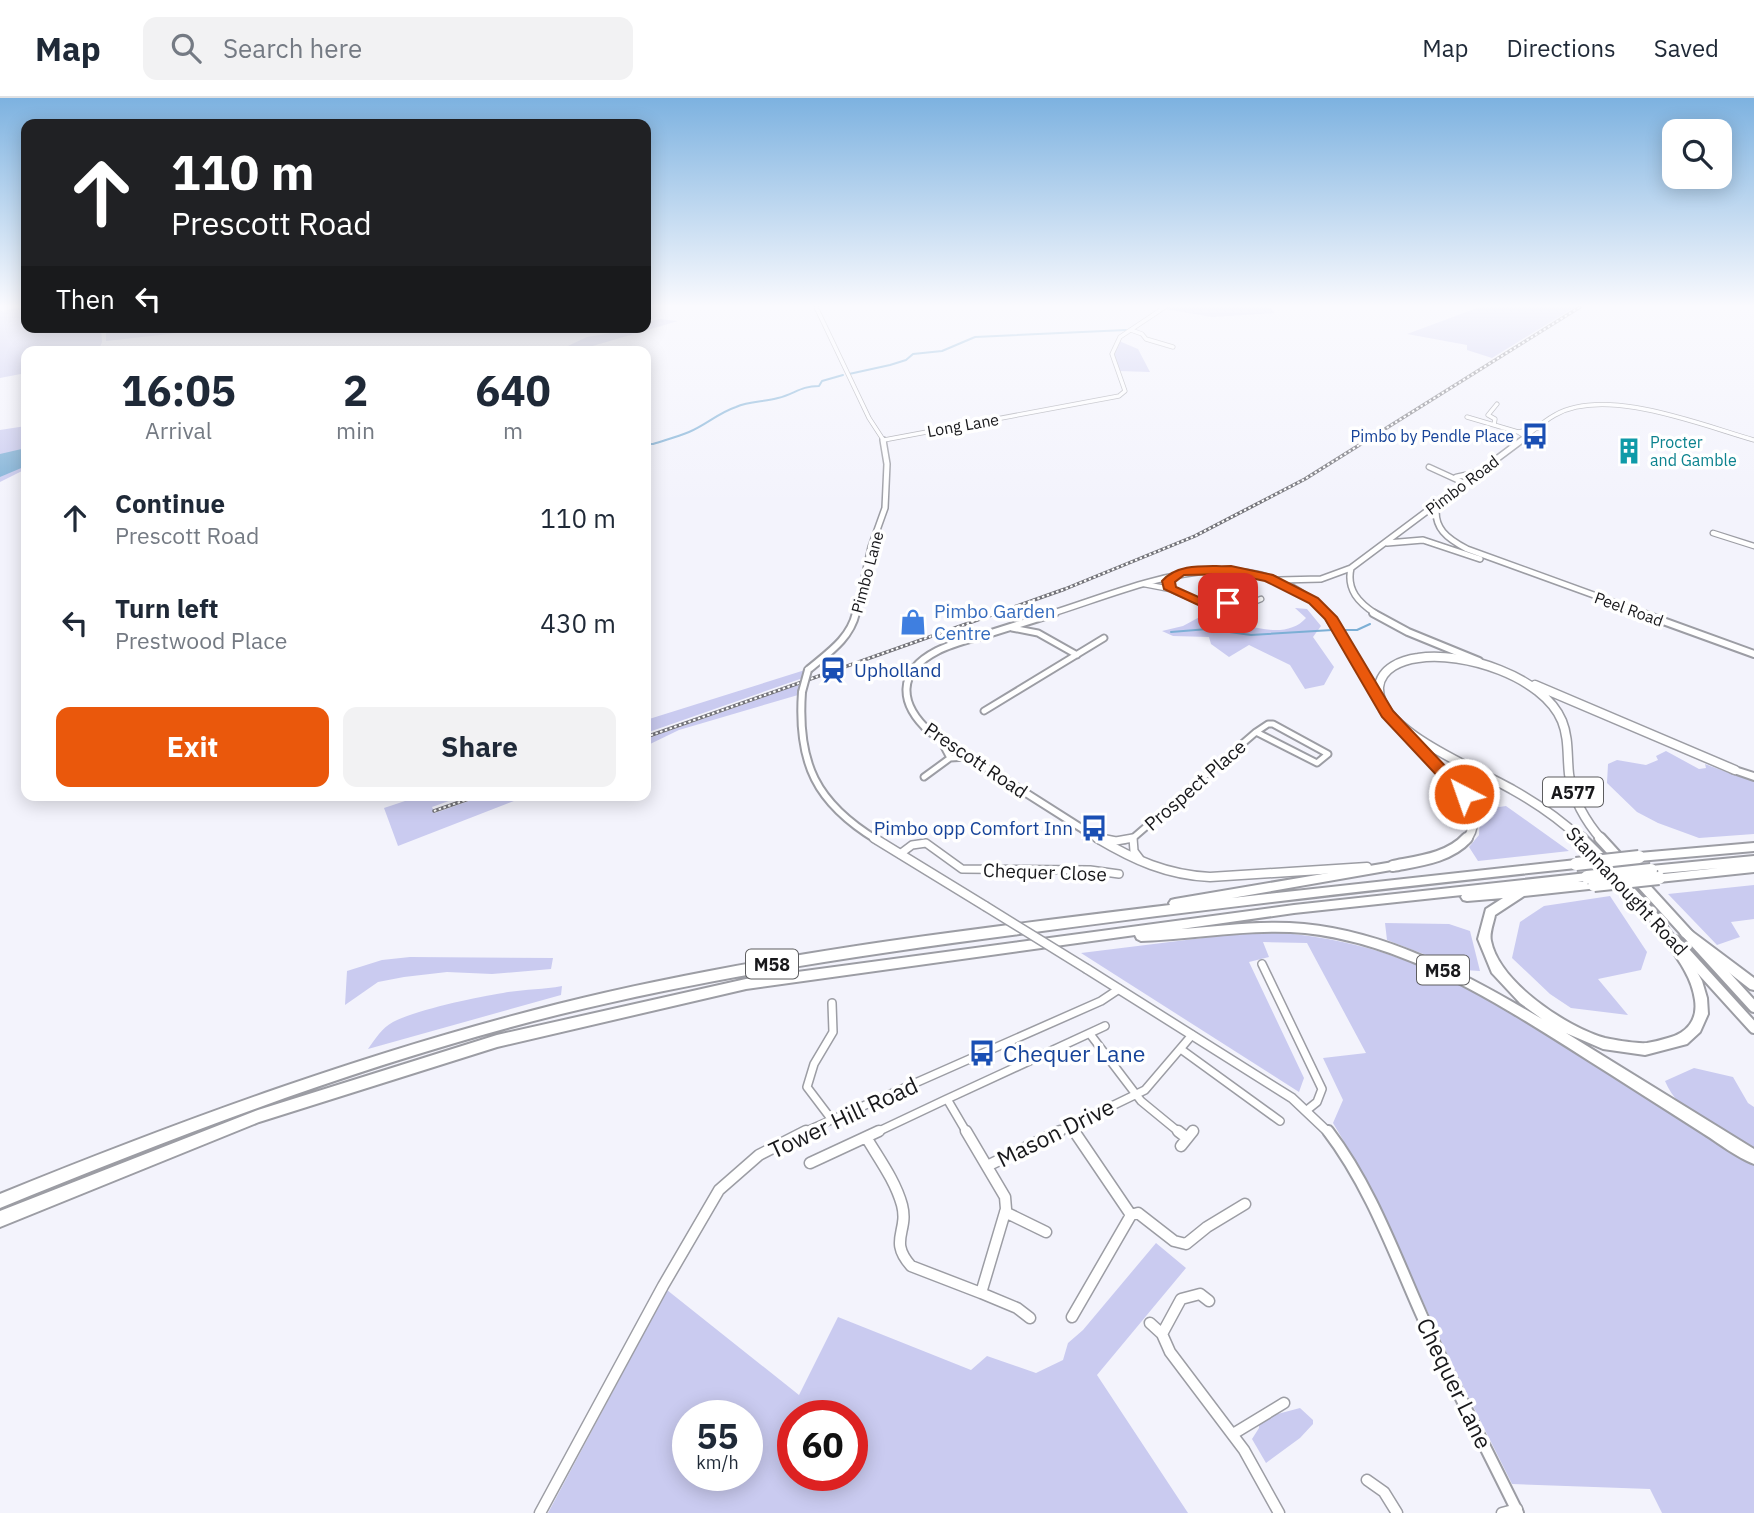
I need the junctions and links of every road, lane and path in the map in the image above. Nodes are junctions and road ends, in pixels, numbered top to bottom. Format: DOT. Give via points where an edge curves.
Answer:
graph roads {
  1 [pos="848,373"];
  2 [pos="1118,373"];
  3 [pos="1497,404"];
  4 [pos="1467,417"];
  5 [pos="1494,425"];
  6 [pos="1538,428"];
  7 [pos="1518,432"];
  8 [pos="1526,437"];
  9 [pos="884,440"];
  10 [pos="1754,440"];
  11 [pos="1429,467"];
  12 [pos="1479,472"];
  13 [pos="1454,477"];
  14 [pos="1464,483"];
  15 [pos="1437,503"];
  16 [pos="1713,533"];
  17 [pos="1384,544"];
  18 [pos="1754,546"];
  19 [pos="1504,564"];
  20 [pos="1351,568"];
  21 [pos="1176,573"];
  22 [pos="1269,578"];
  23 [pos="1144,584"];
  24 [pos="1170,589"];
  25 [pos="1261,598"];
  26 [pos="1213,608"];
  27 [pos="1053,612"];
  28 [pos="1224,613"];
  29 [pos="1001,629"];
  30 [pos="1040,634"];
  31 [pos="1104,638"];
  32 [pos="1077,654"];
  33 [pos="1754,654"];
  34 [pos="1491,666"];
  35 [pos="1517,678"];
  36 [pos="1383,706"];
  37 [pos="984,711"];
  38 [pos="1394,720"];
  39 [pos="1256,732"];
  40 [pos="939,738"];
  41 [pos="970,757"];
  42 [pos="950,758"];
  43 [pos="1735,770"];
  44 [pos="924,777"];
  45 [pos="1754,777"];
  46 [pos="848,820"];
  47 [pos="1096,836"];
  48 [pos="1133,838"];
  49 [pos="1754,847"];
  50 [pos="900,854"];
  51 [pos="1754,860"];
  52 [pos="1145,865"];
  53 [pos="1393,866"];
  54 [pos="1754,870"];
  55 [pos="1119,874"];
  56 [pos="1655,874"];
  57 [pos="1591,881"];
  58 [pos="1520,893"];
  59 [pos="1356,903"];
  60 [pos="1139,913"];
  61 [pos="1657,921"];
  62 [pos="1686,933"];
  63 [pos="1087,937"];
  64 [pos="1262,964"];
  65 [pos="1754,985"];
  66 [pos="1119,989"];
  67 [pos="832,1003"];
  68 [pos="1754,1007"];
  69 [pos="1105,1026"];
  70 [pos="1754,1028"];
  71 [pos="1090,1034"];
  72 [pos="1192,1035"];
  73 [pos="1182,1050"];
  74 [pos="1135,1094"];
  75 [pos="947,1099"];
  76 [pos="1307,1110"];
  77 [pos="832,1120"];
  78 [pos="1280,1121"];
  79 [pos="1070,1125"];
  80 [pos="866,1137"];
  81 [pos="1187,1138"];
  82 [pos="1754,1157"];
  83 [pos="810,1163"];
  84 [pos="986,1166"];
  85 [pos="0,1201"];
  86 [pos="1245,1204"];
  87 [pos="1005,1212"];
  88 [pos="1131,1215"];
  89 [pos="0,1219"];
  90 [pos="1046,1232"];
  91 [pos="981,1293"];
  92 [pos="1209,1301"];
  93 [pos="1072,1317"];
  94 [pos="1030,1318"];
  95 [pos="1150,1324"];
  96 [pos="1162,1334"];
  97 [pos="1284,1403"];
  98 [pos="1233,1434"];
  99 [pos="1367,1480"];
  100 [pos="1518,1511"];
  101 [pos="540,1513"];
  102 [pos="1279,1513"];
  103 [pos="1397,1513"];
  104 [pos="1502,1513"];
  1 -- 9 [label="street, Pimbo Lane"];
  2 -- 9 [label="street, Long Lane" via="1125,393 1119,397"];
  3 -- 5 [label="street" via="1488,415 1495,419"];
  4 -- 5 [label="street"];
  5 -- 7 [label="street"];
  6 -- 7 [label="street"];
  6 -- 8 [label="street, Pimbo Road"];
  6 -- 10 [label="street, Pimbo Road" via="1571,408 1612,405"];
  7 -- 8 [label="street"];
  8 -- 12 [label="street, Pimbo Road"];
  9 -- 46 [label="street, Pimbo Lane, bridge" via="885,508 853,627 808,670 802,692 815,780 831,805"];
  11 -- 13 [label="street"];
  12 -- 13 [label="street"];
  12 -- 14 [label="street, Pimbo Road"];
  13 -- 14 [label="street"];
  14 -- 15 [label="street, Pimbo Road"];
  15 -- 17 [label="street, Pimbo Road"];
  15 -- 19 [label="street, Peel Road" via="1434,519 1443,534"];
  16 -- 18 [label="street"];
  17 -- 19 [label="street, Peel Road" via="1423,541"];
  17 -- 20 [label="street, Pimbo Road"];
  19 -- 33 [label="street, Peel Road"];
  20 -- 22 [label="street, Pimbo Road" via="1314,580"];
  20 -- 34 [label="street" via="1353,593 1384,620"];
  21 -- 22 [label="street, Prescott Road" via="1223,569"];
  21 -- 23 [label="street, Prescott Road"];
  21 -- 24 [label="street" via="1168,581"];
  22 -- 36 [label="street, Prescott Road" via="1319,605"];
  23 -- 24 [label="street"];
  23 -- 27 [label="street, Prescott Road"];
  24 -- 26 [label="street"];
  25 -- 26 [label="street" via="1254,604 1225,603"];
  26 -- 28 [label="street"];
  27 -- 29 [label="street, Prescott Road"];
  27 -- 30 [label="street" via="1034,624"];
  29 -- 30 [label="street" via="1024,628"];
  29 -- 40 [label="street, Prescott Road" via="937,650 911,671 904,692 907,706 922,726"];
  30 -- 32 [label="street"];
  31 -- 32 [label="street"];
  32 -- 37 [label="street"];
  34 -- 35 [label="main road, Stannanought Road / A577"];
  34 -- 36 [label="main road, Stannanought Road / A577" via="1442,658 1405,661 1380,681"];
  35 -- 43 [label="main road, A577"];
  35 -- 62 [label="main road, Stannanought Road / A577" via="1545,698 1559,715 1578,807"];
  36 -- 38 [label="main road, Stannanought Road / A577"];
  38 -- 53 [label="main road, Prescott Road / A577" via="1464,794 1475,824 1472,836 1461,847 1439,857"];
  38 -- 61 [label="main road, Stannanought Road / A577" via="1553,815 1598,855"];
  39 -- 39 [label="street, Prospect Place" via="1273,724 1328,754 1317,763"];
  39 -- 48 [label="street, Prospect Place"];
  40 -- 41 [label="street, Prescott Road"];
  40 -- 42 [label="street"];
  41 -- 42 [label="street"];
  41 -- 47 [label="street, Prescott Road"];
  42 -- 44 [label="street"];
  43 -- 45 [label="highway"];
  46 -- 50 [label="street, Chequer Lane"];
  47 -- 48 [label="street, Prospect Place" via="1116,841"];
  47 -- 52 [label="street, Prescott Road"];
  48 -- 52 [label="street, Prospect Place" via="1134,852"];
  49 -- 60 [label="highway, M58, bridge"];
  50 -- 55 [label="street, Chequer Close" via="912,845 926,843 962,869"];
  50 -- 66 [label="street, Chequer Lane, bridge"];
  51 -- 56 [label="highway"];
  52 -- 53 [label="street, Prescott Road" via="1210,877"];
  53 -- 60 [label="highway" via="1186,900"];
  54 -- 56 [label="highway"];
  56 -- 57 [label="highway, bridge"];
  57 -- 58 [label="highway, M58"];
  57 -- 59 [label="highway, M58"];
  58 -- 59 [label="highway, M58"];
  58 -- 61 [label="highway" via="1505,898 1488,914 1484,937 1497,972 1530,1006 1560,1026 1621,1047 1650,1050 1671,1046 1689,1037 1698,1025 1703,1007 1696,981"];
  59 -- 63 [label="highway, M58"];
  60 -- 85 [label="highway, M58" via="804,958 548,1011 337,1073"];
  61 -- 70 [label="main road, Stannanought Road / A577"];
  62 -- 65 [label="highway"];
  62 -- 68 [label="main road, Stannanought Road / A577"];
  63 -- 82 [label="highway, M58" via="1268,926 1325,931 1379,944 1486,992"];
  63 -- 89 [label="highway, M58" via="746,984 497,1041 258,1116"];
  64 -- 76 [label="street" via="1321,1089"];
  66 -- 72 [label="street, Chequer Lane"];
  66 -- 77 [label="street, Tower Hill Road" via="1104,1000"];
  67 -- 77 [label="street" via="833,1032 814,1064 807,1087"];
  69 -- 71 [label="street"];
  71 -- 74 [label="street"];
  71 -- 75 [label="street"];
  72 -- 73 [label="street, Mason Drive"];
  72 -- 76 [label="street, Chequer Lane"];
  73 -- 74 [label="street, Mason Drive" via="1153,1083"];
  73 -- 78 [label="street"];
  74 -- 79 [label="street, Mason Drive"];
  74 -- 81 [label="street"];
  75 -- 80 [label="street"];
  75 -- 84 [label="street, Mason Drive"];
  76 -- 100 [label="street, Chequer Lane" via="1343,1150 1364,1187 1443,1362"];
  77 -- 101 [label="street, Tower Hill Road" via="767,1150 719,1190"];
  79 -- 84 [label="street, Mason Drive"];
  79 -- 88 [label="street"];
  80 -- 83 [label="street"];
  80 -- 91 [label="street" via="903,1209 896,1240 904,1259 911,1266"];
  84 -- 87 [label="street" via="1005,1197"];
  86 -- 88 [label="street" via="1203,1227 1186,1244 1174,1241 1138,1213"];
  87 -- 90 [label="street"];
  87 -- 91 [label="street"];
  88 -- 93 [label="street"];
  91 -- 94 [label="street"];
  92 -- 96 [label="street" via="1200,1294 1181,1299"];
  95 -- 96 [label="street"];
  96 -- 98 [label="street" via="1170,1352"];
  97 -- 98 [label="street"];
  98 -- 102 [label="street"];
  99 -- 103 [label="street" via="1384,1492"];
  100 -- 104 [label="street"];
}
